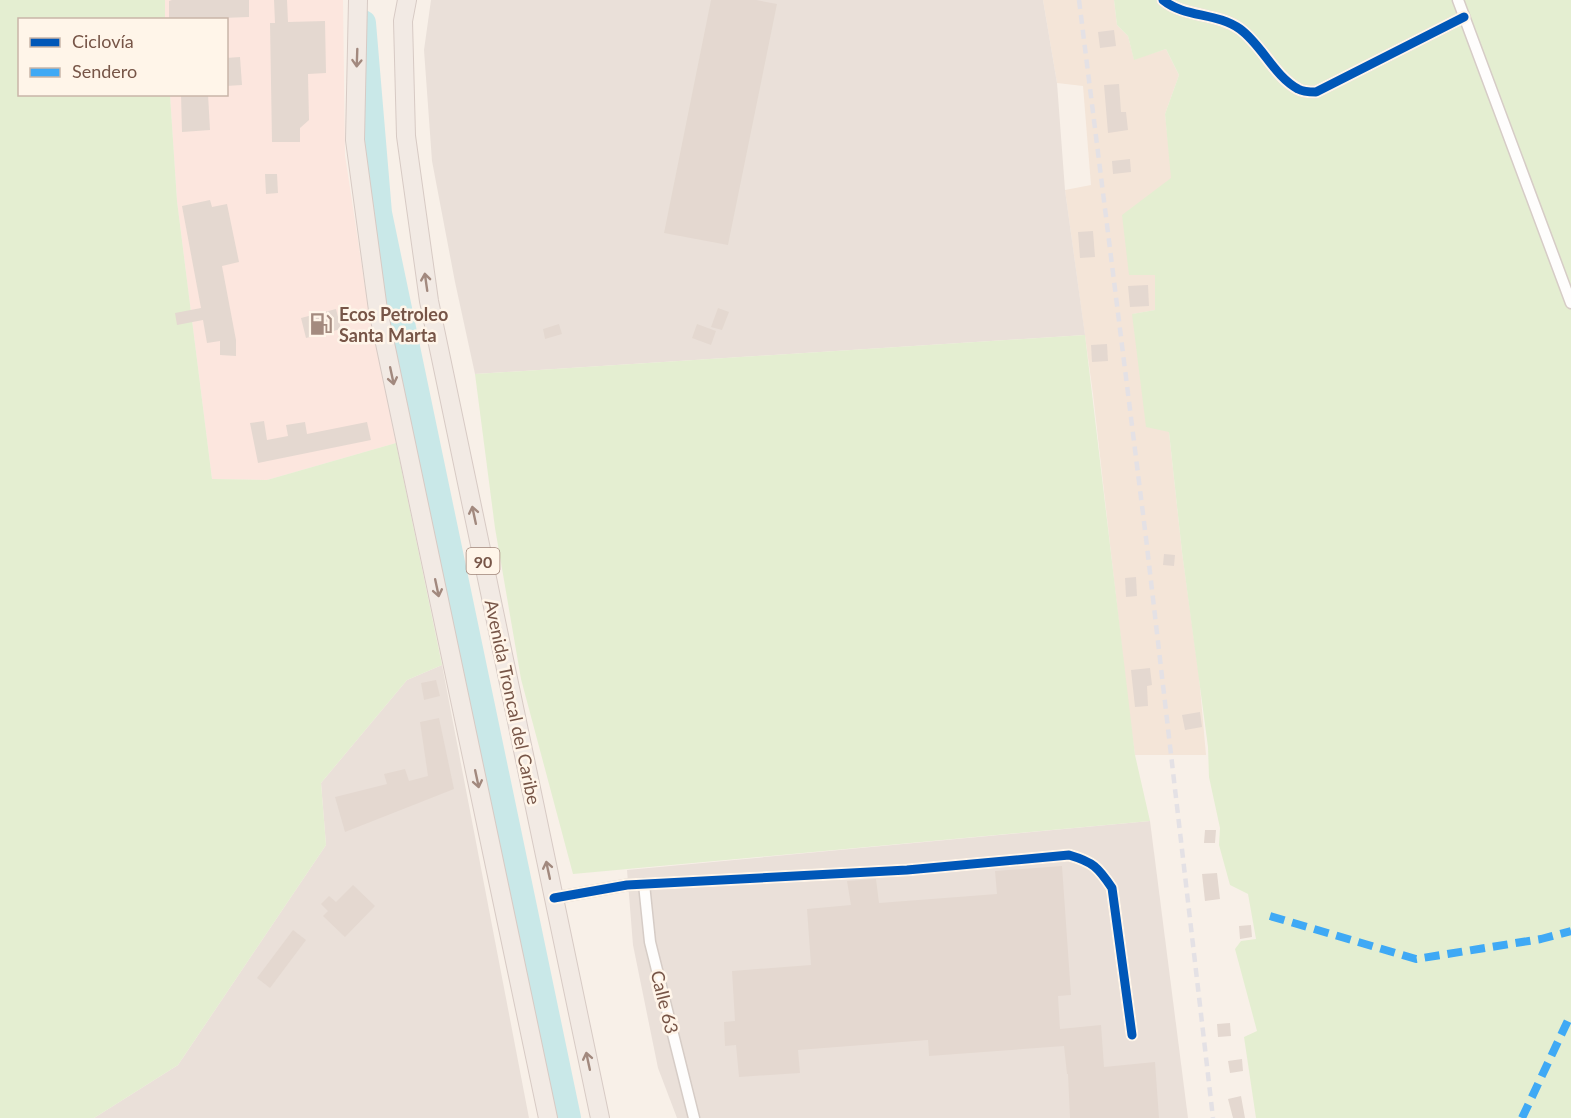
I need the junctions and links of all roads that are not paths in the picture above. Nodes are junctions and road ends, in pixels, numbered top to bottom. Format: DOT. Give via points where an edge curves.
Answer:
graph roads {
  1 [pos="358,0"];
  2 [pos="407,0"];
  3 [pos="1162,0"];
  4 [pos="1458,0"];
  5 [pos="1464,17"];
  6 [pos="1571,303"];
  7 [pos="644,884"];
  8 [pos="554,898"];
  9 [pos="1132,1035"];
  10 [pos="548,1118"];
  11 [pos="600,1118"];
  12 [pos="694,1118"];
  1 -- 10 [label="highway, one-way" via="355,140 378,310"];
  8 -- 2 [label="highway, Avenida Troncal del Caribe / 90, one-way" via="429,301 406,136 403,21"];
  3 -- 5 [label="street" via="1173,8 1221,19 1241,30 1289,82 1300,90 1316,92"];
  4 -- 5 [label="street"];
  5 -- 6 [label="street"];
  7 -- 8 [label="street"];
  7 -- 9 [label="street" via="907,870 1069,855 1089,861 1112,888"];
  7 -- 12 [label="street, Calle 63" via="650,942"];
  11 -- 8 [label="highway, Avenida Troncal del Caribe / 90, one-way"];
}
